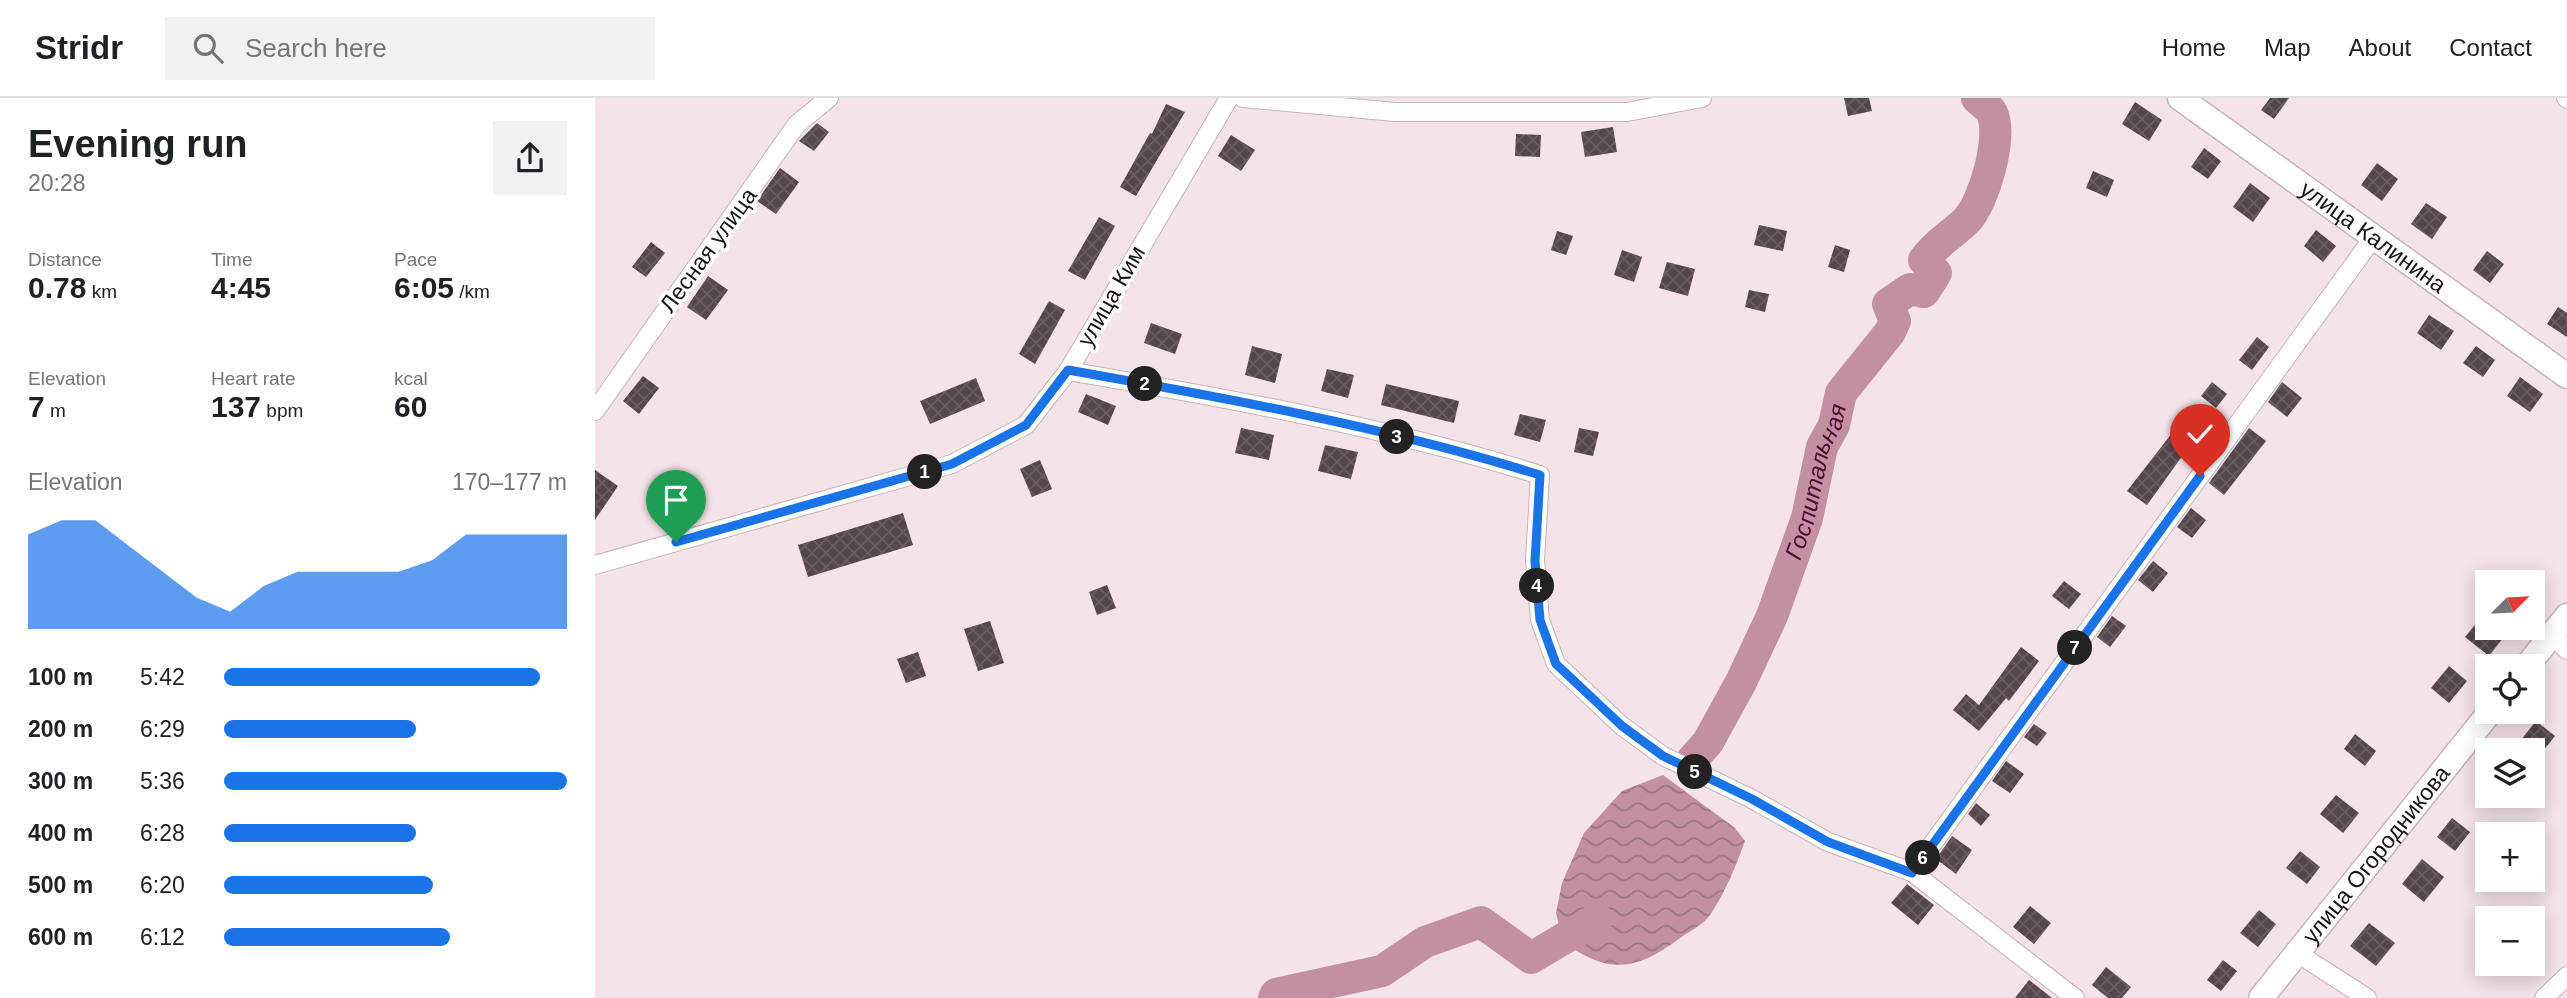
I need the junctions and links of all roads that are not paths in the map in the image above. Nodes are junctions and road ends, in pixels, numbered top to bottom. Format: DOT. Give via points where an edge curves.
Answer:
graph roads {
  1 [pos="829,98"];
  2 [pos="1229,98"];
  3 [pos="1243,98"];
  4 [pos="1523,98"];
  5 [pos="1584,98"];
  6 [pos="1702,98"];
  7 [pos="2180,98"];
  8 [pos="1537,112"];
  9 [pos="1563,112"];
  10 [pos="2373,238"];
  11 [pos="1068,370"];
  12 [pos="2567,376"];
  13 [pos="595,411"];
  14 [pos="595,565"];
  15 [pos="2562,634"];
  16 [pos="2540,654"];
  17 [pos="2480,724"];
  18 [pos="1912,873"];
  19 [pos="2297,953"];
  20 [pos="2567,976"];
  21 [pos="2075,998"];
  22 [pos="2261,998"];
  23 [pos="2367,998"];
  24 [pos="2544,998"];
  1 -- 13 [label="street, Лесная улица" via="797,124"];
  2 -- 11 [label="street, улица Ким"];
  3 -- 8 [label="street" via="1395,112"];
  4 -- 8 [label="street"];
  5 -- 9 [label="street"];
  6 -- 9 [label="street" via="1627,112"];
  7 -- 10 [label="street, улица Калинина"];
  8 -- 9 [label="street"];
  10 -- 12 [label="street, улица Калинина"];
  10 -- 18 [label="street"];
  11 -- 14 [label="street, улица Ким" via="1026,425 952,464"];
  11 -- 18 [label="street" via="1462,451 1540,475 1535,561 1540,620 1556,664 1622,726 1663,756 1828,842"];
  15 -- 16 [label="street"];
  17 -- 19 [label="street, улица Огородникова"];
  18 -- 21 [label="street"];
  19 -- 22 [label="street, улица Огородникова"];
  19 -- 23 [label="street"];
  20 -- 24 [label="street"];
}
